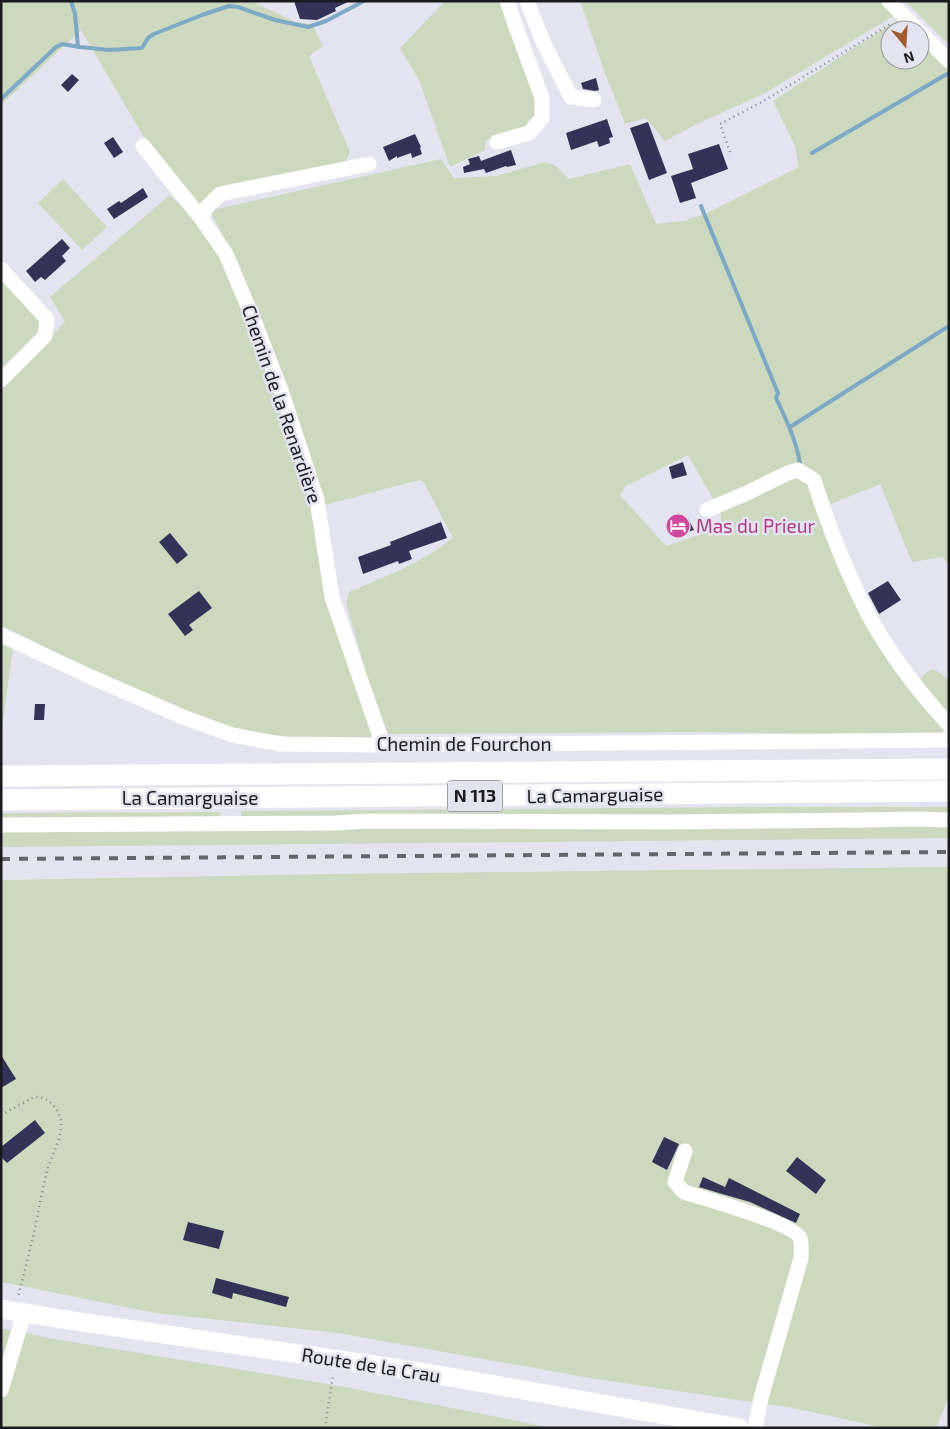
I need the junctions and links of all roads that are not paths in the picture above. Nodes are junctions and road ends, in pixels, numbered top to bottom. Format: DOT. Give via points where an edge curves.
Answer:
graph roads {
  1 [pos="507,1"];
  2 [pos="527,1"];
  3 [pos="889,1"];
  4 [pos="908,20"];
  5 [pos="930,42"];
  6 [pos="949,61"];
  7 [pos="594,100"];
  8 [pos="497,142"];
  9 [pos="143,146"];
  10 [pos="369,164"];
  11 [pos="201,218"];
  12 [pos="1,269"];
  13 [pos="1,380"];
  14 [pos="707,510"];
  15 [pos="1,635"];
  16 [pos="949,725"];
  17 [pos="949,740"];
  18 [pos="383,745"];
  19 [pos="949,769"];
  20 [pos="7,776"];
  21 [pos="949,791"];
  22 [pos="1,800"];
  23 [pos="949,820"];
  24 [pos="1,825"];
  25 [pos="686,1151"];
  26 [pos="13,1311"];
  27 [pos="1,1390"];
  28 [pos="739,1428"];
  29 [pos="755,1428"];
  1 -- 8 [label="street" via="542,98 542,118 529,133"];
  2 -- 7 [label="street" via="570,97"];
  3 -- 4 [label="street"];
  5 -- 6 [label="street"];
  9 -- 11 [label="street, Chemin de la Renardière"];
  10 -- 11 [label="street" via="220,194 206,206"];
  11 -- 18 [label="street, Chemin de la Renardière" via="226,254 282,393 317,500 332,597"];
  12 -- 13 [label="street" via="47,319 45,336"];
  14 -- 16 [label="street" via="798,470 814,480 828,525 869,614 914,683"];
  15 -- 18 [label="street, Chemin de Fourchon" via="183,717 232,735 281,744"];
  17 -- 18 [label="street, Chemin de Fourchon"];
  19 -- 20 [label="highway, La Camarguaise / N 113"];
  21 -- 22 [label="highway, La Camarguaise / N 113"];
  23 -- 24 [label="street"];
  25 -- 29 [label="street" via="675,1182 684,1192 756,1215 792,1230 800,1238 801,1258"];
  26 -- 27 [label="street"];
  26 -- 28 [label="main road, Route de la Crau" via="431,1373"];
}
